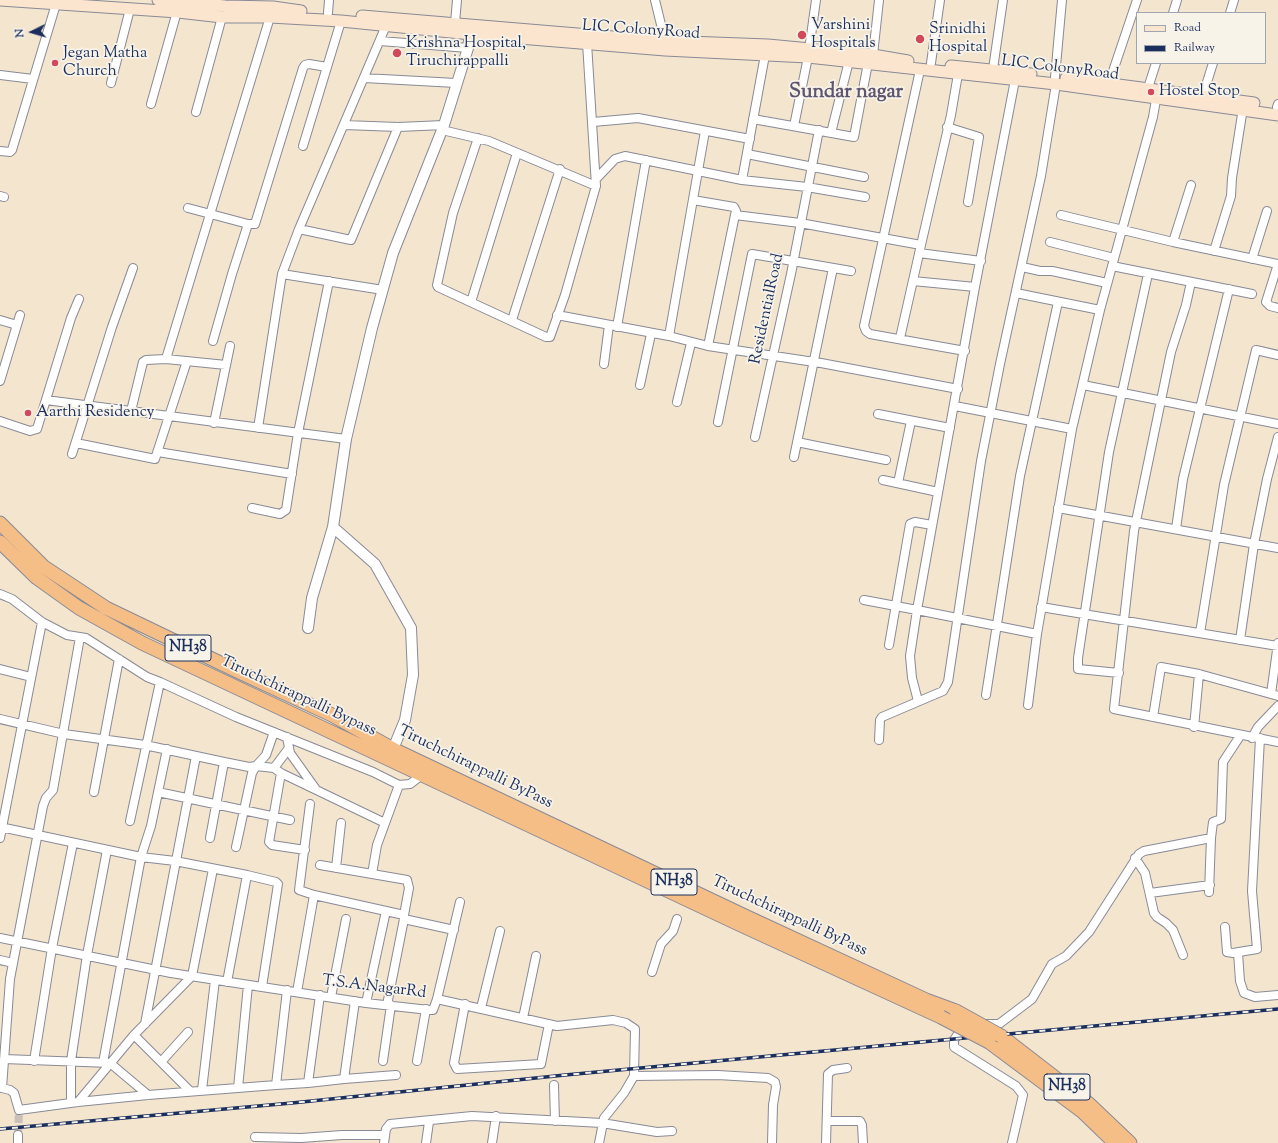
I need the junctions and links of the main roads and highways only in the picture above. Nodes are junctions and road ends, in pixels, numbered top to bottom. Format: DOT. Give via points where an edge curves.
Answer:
graph roads {
  1 [pos="0,0"];
  2 [pos="158,0"];
  3 [pos="211,2"];
  4 [pos="174,3"];
  5 [pos="250,3"];
  6 [pos="286,9"];
  7 [pos="387,23"];
  8 [pos="471,30"];
  9 [pos="665,45"];
  10 [pos="808,53"];
  11 [pos="870,59"];
  12 [pos="999,73"];
  13 [pos="1056,80"];
  14 [pos="1154,91"];
  15 [pos="1276,109"];
  16 [pos="0,523"];
  17 [pos="0,542"];
  18 [pos="389,752"];
  19 [pos="956,1010"];
  20 [pos="995,1039"];
  21 [pos="1115,1143"];
  22 [pos="1130,1143"];
  1 -- 4 [label="main road, LIC ColonyRoad" via="130,9"];
  2 -- 4 [label="main road, LIC ColonyRoad"];
  3 -- 4 [label="main road, LIC ColonyRoad"];
  3 -- 5 [label="main road, LIC ColonyRoad"];
  4 -- 6 [label="main road, LIC ColonyRoad" via="222,17 270,17"];
  5 -- 6 [label="main road, LIC ColonyRoad"];
  6 -- 7 [label="main road, LIC ColonyRoad"];
  6 -- 7 [label="main road, LIC ColonyRoad" via="341,21"];
  7 -- 8 [label="main road, LIC ColonyRoad"];
  7 -- 8 [label="main road, LIC ColonyRoad" via="455,23"];
  8 -- 9 [label="main road, LIC ColonyRoad"];
  8 -- 9 [label="main road, LIC ColonyRoad" via="587,43"];
  9 -- 10 [label="main road, LIC ColonyRoad" via="766,55"];
  9 -- 10 [label="main road, LIC ColonyRoad" via="768,45"];
  10 -- 11 [label="main road, LIC ColonyRoad"];
  10 -- 11 [label="main road, LIC ColonyRoad" via="849,61"];
  11 -- 12 [label="main road, LIC ColonyRoad" via="931,63"];
  11 -- 12 [label="main road, LIC ColonyRoad" via="920,70 958,74"];
  12 -- 13 [label="main road, LIC ColonyRoad"];
  12 -- 13 [label="main road, LIC ColonyRoad" via="1015,80"];
  13 -- 14 [label="main road, LIC ColonyRoad"];
  13 -- 14 [label="main road, LIC ColonyRoad" via="1109,83"];
  14 -- 15 [label="main road" via="1203,95"];
  14 -- 15 [label="main road, LIC ColonyRoad" via="1243,108"];
  16 -- 18 [label="highway, Tiruchchirappalli ByPass / NH38" via="44,566 106,608 332,715 338,722"];
  17 -- 18 [label="highway, Tiruchchirappalli Bypass / NH38" via="37,578 104,623 142,643"];
  18 -- 19 [label="highway, Tiruchchirappalli ByPass / NH38" via="926,1000"];
  18 -- 20 [label="highway, Tiruchchirappalli Bypass / NH38, bridge" via="423,774 741,925"];
  19 -- 20 [label="highway, Tiruchchirappalli Bypass / NH38, bridge"];
  20 -- 21 [label="highway, Tiruchchirappalli Bypass / NH38" via="1083,1112"];
  20 -- 22 [label="highway, Tiruchchirappalli Bypass / NH38" via="1089,1104"];
}
